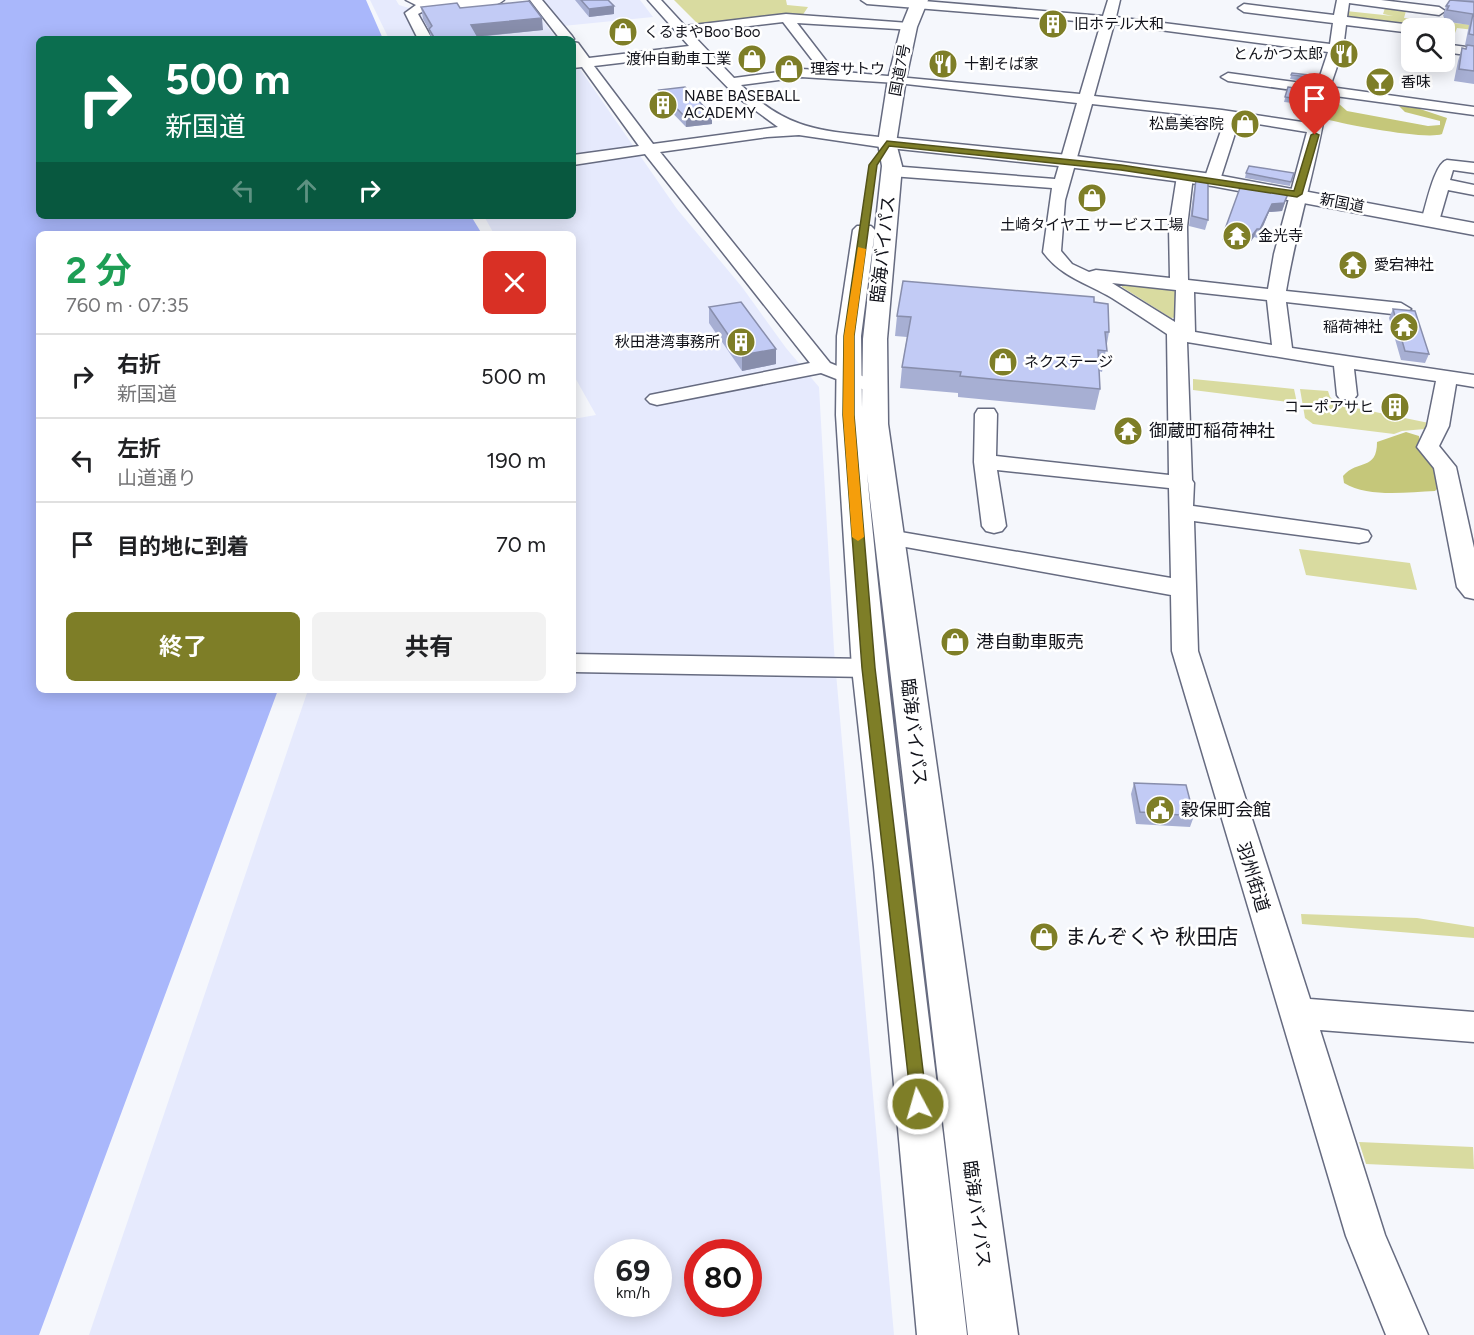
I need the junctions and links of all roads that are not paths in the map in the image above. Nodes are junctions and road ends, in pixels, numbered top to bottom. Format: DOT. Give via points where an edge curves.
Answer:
graph roads {
  1 [pos="412,0"];
  2 [pos="498,0"];
  3 [pos="536,0"];
  4 [pos="654,0"];
  5 [pos="867,0"];
  6 [pos="1114,0"];
  7 [pos="1343,0"];
  8 [pos="1351,0"];
  9 [pos="1414,0"];
  10 [pos="919,2"];
  11 [pos="426,4"];
  12 [pos="1246,4"];
  13 [pos="1456,5"];
  14 [pos="1439,11"];
  15 [pos="786,18"];
  16 [pos="1108,21"];
  17 [pos="909,27"];
  18 [pos="1339,27"];
  19 [pos="1401,29"];
  20 [pos="683,30"];
  21 [pos="423,36"];
  22 [pos="565,36"];
  23 [pos="1236,41"];
  24 [pos="1401,41"];
  25 [pos="700,49"];
  26 [pos="1336,49"];
  27 [pos="1455,49"];
  28 [pos="1474,52"];
  29 [pos="580,64"];
  30 [pos="829,74"];
  31 [pos="897,79"];
  32 [pos="732,82"];
  33 [pos="1322,91"];
  34 [pos="1087,98"];
  35 [pos="1474,111"];
  36 [pos="1228,115"];
  37 [pos="1316,129"];
  38 [pos="799,130"];
  39 [pos="649,149"];
  40 [pos="889,157"];
  41 [pos="576,160"];
  42 [pos="1068,161"];
  43 [pos="1474,168"];
  44 [pos="1185,176"];
  45 [pos="1212,180"];
  46 [pos="1440,183"];
  47 [pos="1062,184"];
  48 [pos="1474,190"];
  49 [pos="1297,194"];
  50 [pos="1430,220"];
  51 [pos="1474,229"];
  52 [pos="1080,274"];
  53 [pos="1182,285"];
  54 [pos="1276,295"];
  55 [pos="1401,309"];
  56 [pos="1181,333"];
  57 [pos="1283,353"];
  58 [pos="1343,360"];
  59 [pos="1447,376"];
  60 [pos="849,378"];
  61 [pos="1474,381"];
  62 [pos="1347,395"];
  63 [pos="657,399"];
  64 [pos="986,414"];
  65 [pos="985,462"];
  66 [pos="1183,483"];
  67 [pos="1450,492"];
  68 [pos="1474,496"];
  69 [pos="1184,512"];
  70 [pos="994,526"];
  71 [pos="1359,536"];
  72 [pos="889,537"];
  73 [pos="1185,588"];
  74 [pos="1474,591"];
  75 [pos="576,663"];
  76 [pos="869,668"];
  77 [pos="1295,1012"];
  78 [pos="1474,1027"];
  79 [pos="942,1335"];
  80 [pos="993,1335"];
  81 [pos="1407,1335"];
  1 -- 11 [label="street"];
  2 -- 11 [label="street"];
  3 -- 22 [label="street"];
  4 -- 20 [label="street"];
  5 -- 10 [label="street"];
  6 -- 16 [label="street"];
  7 -- 18 [label="street"];
  8 -- 14 [label="street"];
  9 -- 13 [label="street"];
  10 -- 16 [label="street"];
  10 -- 17 [label="main road, 国道7号"];
  11 -- 21 [label="street" via="411,13"];
  12 -- 18 [label="street"];
  12 -- 23 [label="street" via="1235,32"];
  15 -- 17 [label="street"];
  15 -- 20 [label="street"];
  15 -- 30 [label="street"];
  16 -- 23 [label="street"];
  16 -- 34 [label="street"];
  17 -- 31 [label="main road, 国道7号"];
  18 -- 19 [label="street"];
  18 -- 24 [label="street"];
  18 -- 26 [label="street"];
  20 -- 25 [label="street"];
  23 -- 26 [label="street"];
  25 -- 29 [label="street"];
  25 -- 32 [label="street"];
  26 -- 33 [label="street"];
  27 -- 28 [label="street"];
  29 -- 39 [label="street"];
  30 -- 31 [label="street"];
  30 -- 32 [label="street" via="801,73"];
  31 -- 34 [label="street"];
  31 -- 40 [label="main road, 国道7号"];
  32 -- 38 [label="street" via="771,117"];
  33 -- 35 [label="street"];
  33 -- 36 [label="street" via="1229,72"];
  33 -- 37 [label="street"];
  34 -- 36 [label="street"];
  34 -- 42 [label="street"];
  36 -- 37 [label="street"];
  36 -- 45 [label="street"];
  37 -- 49 [label="street"];
  38 -- 39 [label="street"];
  38 -- 40 [label="street"];
  39 -- 41 [label="street"];
  39 -- 60 [label="street"];
  40 -- 42 [label="main road, 新国道"];
  40 -- 47 [label="street"];
  40 -- 60 [label="main road, 臨海バイパス" via="874,339"];
  42 -- 44 [label="main road, 新国道"];
  42 -- 47 [label="street"];
  43 -- 46 [label="street" via="1447,165"];
  44 -- 45 [label="main road, 新国道"];
  44 -- 53 [label="street, 羽州街道" via="1178,227"];
  45 -- 49 [label="main road, 新国道"];
  46 -- 48 [label="street"];
  46 -- 50 [label="street"];
  47 -- 52 [label="street" via="1052,252 1066,268"];
  49 -- 50 [label="main road, 新国道"];
  49 -- 54 [label="street"];
  50 -- 51 [label="main road, 新国道"];
  52 -- 53 [label="street"];
  52 -- 56 [label="street" via="1117,292"];
  53 -- 54 [label="street"];
  53 -- 56 [label="street, 羽州街道"];
  54 -- 55 [label="street"];
  54 -- 57 [label="street"];
  56 -- 57 [label="street" via="1199,340"];
  56 -- 66 [label="street, 羽州街道"];
  57 -- 58 [label="street"];
  58 -- 59 [label="street"];
  58 -- 62 [label="street"];
  59 -- 61 [label="street"];
  59 -- 67 [label="street" via="1438,426 1428,447 1445,467"];
  60 -- 63 [label="street"];
  60 -- 72 [label="main road, 臨海バイパス" via="875,424"];
  60 -- 76 [label="main road, 臨海バイパス"];
  64 -- 65 [label="street"];
  65 -- 66 [label="street"];
  65 -- 70 [label="street"];
  66 -- 69 [label="street, 羽州街道"];
  67 -- 68 [label="street"];
  67 -- 74 [label="street"];
  69 -- 71 [label="street"];
  69 -- 73 [label="street, 羽州街道"];
  72 -- 73 [label="street"];
  72 -- 80 [label="main road, 臨海バイパス"];
  73 -- 77 [label="street, 羽州街道" via="1185,651"];
  75 -- 76 [label="street"];
  76 -- 79 [label="main road, 臨海バイパス"];
  77 -- 78 [label="street"];
  77 -- 81 [label="street, 羽州街道" via="1366,1236"];
}
